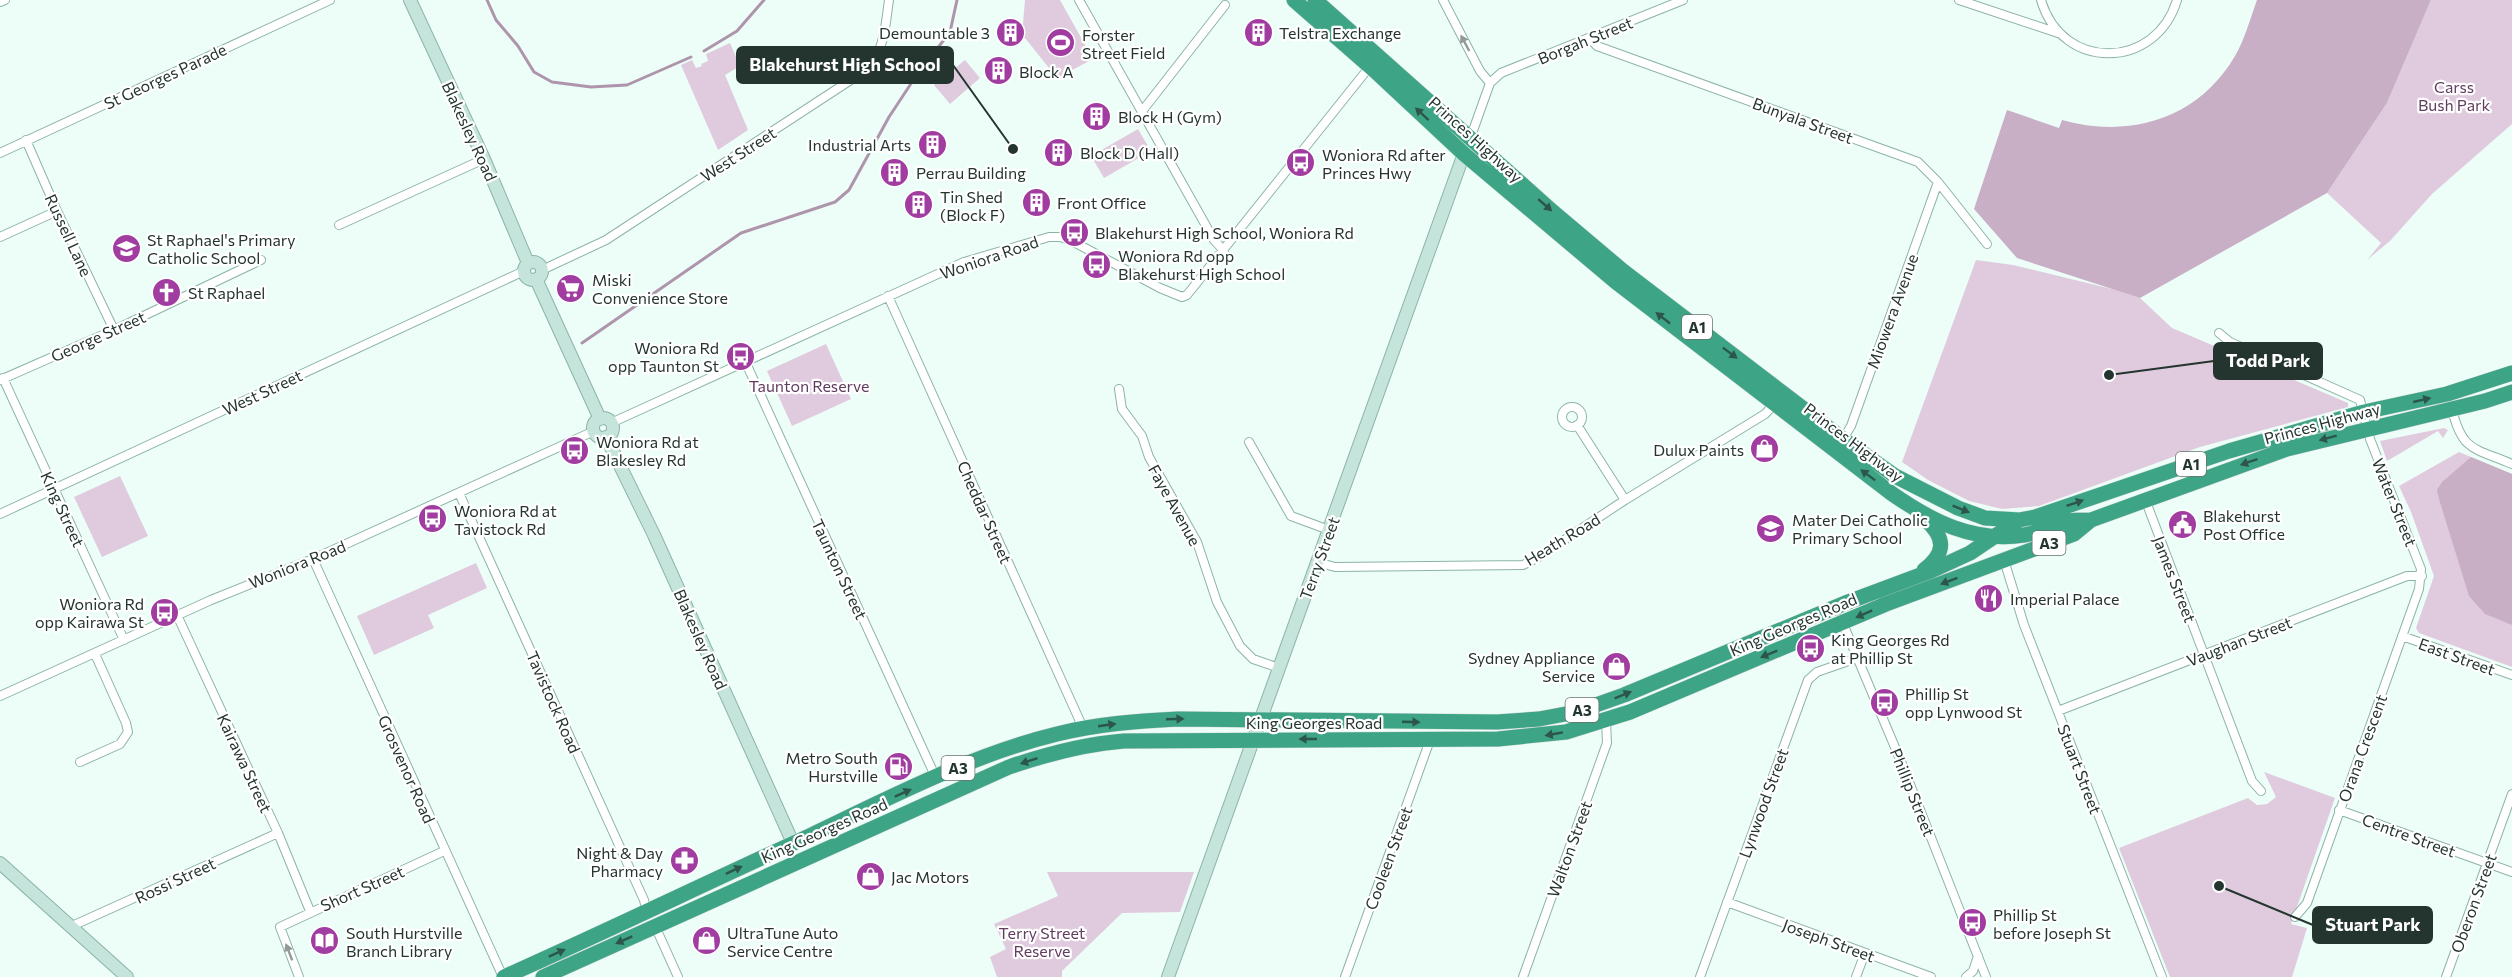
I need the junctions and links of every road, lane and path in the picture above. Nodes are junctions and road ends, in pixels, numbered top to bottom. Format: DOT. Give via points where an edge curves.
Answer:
graph roads {
  1 [pos="5,0"];
  2 [pos="330,0"];
  3 [pos="410,0"];
  4 [pos="889,0"];
  5 [pos="1079,0"];
  6 [pos="1294,0"];
  7 [pos="1315,0"];
  8 [pos="1443,0"];
  9 [pos="1683,0"];
  10 [pos="1959,0"];
  11 [pos="2041,0"];
  12 [pos="2177,0"];
  13 [pos="0,2"];
  14 [pos="1225,5"];
  15 [pos="2059,33"];
  16 [pos="1590,39"];
  17 [pos="1373,62"];
  18 [pos="1490,83"];
  19 [pos="1143,110"];
  20 [pos="1470,139"];
  21 [pos="26,140"];
  22 [pos="0,153"];
  23 [pos="1464,154"];
  24 [pos="484,159"];
  25 [pos="1938,182"];
  26 [pos="57,211"];
  27 [pos="339,225"];
  28 [pos="0,237"];
  29 [pos="1988,244"];
  30 [pos="1224,251"];
  31 [pos="261,260"];
  32 [pos="526,267"];
  33 [pos="539,274"];
  34 [pos="888,296"];
  35 [pos="114,330"];
  36 [pos="2219,333"];
  37 [pos="745,361"];
  38 [pos="2512,373"];
  39 [pos="2,379"];
  40 [pos="1119,389"];
  41 [pos="2512,392"];
  42 [pos="1779,399"];
  43 [pos="2452,409"];
  44 [pos="2364,412"];
  45 [pos="605,421"];
  46 [pos="1577,425"];
  47 [pos="2369,428"];
  48 [pos="594,431"];
  49 [pos="606,437"];
  50 [pos="1843,439"];
  51 [pos="1249,442"];
  52 [pos="2512,464"];
  53 [pos="53,489"];
  54 [pos="459,493"];
  55 [pos="2145,499"];
  56 [pos="1625,500"];
  57 [pos="1915,509"];
  58 [pos="0,514"];
  59 [pos="1985,518"];
  60 [pos="2019,520"];
  61 [pos="2091,520"];
  62 [pos="1329,530"];
  63 [pos="1992,537"];
  64 [pos="314,560"];
  65 [pos="2004,560"];
  66 [pos="1317,562"];
  67 [pos="2422,576"];
  68 [pos="1914,577"];
  69 [pos="1836,608"];
  70 [pos="177,615"];
  71 [pos="1843,623"];
  72 [pos="2402,636"];
  73 [pos="124,640"];
  74 [pos="95,654"];
  75 [pos="2204,654"];
  76 [pos="1857,658"];
  77 [pos="1279,668"];
  78 [pos="2512,675"];
  79 [pos="0,696"];
  80 [pos="2058,711"];
  81 [pos="1261,720"];
  82 [pos="1606,721"];
  83 [pos="1083,728"];
  84 [pos="1255,740"];
  85 [pos="1430,740"];
  86 [pos="80,762"];
  87 [pos="936,778"];
  88 [pos="2261,791"];
  89 [pos="2512,794"];
  90 [pos="2339,810"];
  91 [pos="278,832"];
  92 [pos="850,838"];
  93 [pos="793,843"];
  94 [pos="444,851"];
  95 [pos="0,863"];
  96 [pos="2487,863"];
  97 [pos="2512,872"];
  98 [pos="773,873"];
  99 [pos="1727,902"];
  100 [pos="310,911"];
  101 [pos="647,912"];
  102 [pos="2295,917"];
  103 [pos="655,926"];
  104 [pos="72,927"];
  105 [pos="1865,953"];
  106 [pos="1978,956"];
  107 [pos="128,977"];
  108 [pos="299,977"];
  109 [pos="503,977"];
  110 [pos="543,977"];
  111 [pos="678,977"];
  112 [pos="1168,977"];
  113 [pos="1346,977"];
  114 [pos="1523,977"];
  115 [pos="1700,977"];
  116 [pos="1856,977"];
  117 [pos="1931,977"];
  118 [pos="1966,977"];
  119 [pos="1986,977"];
  120 [pos="2162,977"];
  121 [pos="2446,977"];
  1 -- 13 [label="street"];
  2 -- 21 [label="street, St Georges Parade"];
  3 -- 24 [label="street, Blakesley Road"];
  4 -- 33 [label="street, West Street" via="881,48 863,72 606,240"];
  5 -- 19 [label="street"];
  6 -- 17 [label="highway, Princes Highway / A1"];
  7 -- 17 [label="highway, Princes Highway / A1"];
  18 -- 8 [label="street, one-way"];
  9 -- 16 [label="street, Borgah Street"];
  10 -- 15 [label="street"];
  11 -- 15 [label="street"];
  12 -- 15 [label="street" via="2169,20 2153,38 2125,52 2089,51"];
  14 -- 19 [label="street"];
  16 -- 18 [label="street, Borgah Street" via="1502,73"];
  16 -- 25 [label="street, Bunyala Street" via="1597,46 1918,162"];
  17 -- 20 [label="highway, Princes Highway / A1"];
  23 -- 17 [label="highway, Princes Highway / A1, one-way"];
  17 -- 30 [label="street, Woniora Road"];
  18 -- 20 [label="street"];
  19 -- 30 [label="street"];
  20 -- 23 [label="street, Terry Street"];
  20 -- 42 [label="highway, Princes Highway / A1, one-way"];
  21 -- 22 [label="street, St Georges Parade"];
  21 -- 26 [label="street, Russell Lane"];
  42 -- 23 [label="highway, Princes Highway / A1, one-way" via="1616,282"];
  23 -- 62 [label="street, Terry Street"];
  24 -- 27 [label="street"];
  24 -- 32 [label="street, Blakesley Road"];
  25 -- 29 [label="street, Bunyala Street"];
  25 -- 50 [label="street, Miowera Avenue"];
  26 -- 28 [label="street"];
  26 -- 35 [label="street, Russell Lane"];
  30 -- 34 [label="street, Woniora Road" via="1182,297 1070,240 1054,236 964,262"];
  31 -- 35 [label="street, George Street"];
  32 -- 33 [label="street" via="537,262"];
  32 -- 53 [label="street, West Street"];
  33 -- 45 [label="street"];
  34 -- 37 [label="street, Woniora Road"];
  34 -- 83 [label="street, Cheddar Street"];
  35 -- 39 [label="street, George Street"];
  36 -- 44 [label="street" via="2230,342 2355,396"];
  37 -- 45 [label="street, Woniora Road"];
  37 -- 87 [label="street, Taunton Street"];
  44 -- 38 [label="highway, Princes Highway / A1, one-way" via="2447,394"];
  39 -- 53 [label="street, King Street"];
  40 -- 77 [label="street, Faye Avenue" via="1122,409 1142,436 1149,457 1197,542 1217,602 1240,646 1253,659"];
  41 -- 43 [label="highway, Princes Highway / A1"];
  42 -- 50 [label="highway, Princes Highway / A1"];
  42 -- 56 [label="street, Heath Road" via="1765,414"];
  57 -- 42 [label="highway, Princes Highway / A1, one-way"];
  43 -- 47 [label="highway, Princes Highway / A1"];
  43 -- 52 [label="street" via="2459,435 2466,443"];
  44 -- 47 [label="street"];
  60 -- 44 [label="highway, Princes Highway / A1, one-way" via="2229,451"];
  45 -- 48 [label="street" via="594,425"];
  45 -- 49 [label="street" via="612,431"];
  46 -- 56 [label="street"];
  47 -- 55 [label="highway, Princes Highway / A1, one-way" via="2287,449"];
  47 -- 67 [label="street, Water Street"];
  48 -- 49 [label="street"];
  48 -- 54 [label="street, Woniora Road"];
  49 -- 93 [label="street, Blakesley Road"];
  50 -- 59 [label="highway, Princes Highway / A1, one-way" via="1903,480"];
  51 -- 62 [label="street" via="1291,516"];
  53 -- 58 [label="street, West Street"];
  53 -- 73 [label="street, King Street"];
  54 -- 64 [label="street, Woniora Road"];
  54 -- 101 [label="street, Tavistock Road"];
  55 -- 61 [label="highway, Princes Highway / A1"];
  55 -- 75 [label="street, James Street"];
  56 -- 66 [label="street, Heath Road" via="1523,565 1335,567"];
  57 -- 63 [label="highway, Princes Highway / A1" via="1945,525"];
  57 -- 68 [label="highway" via="1938,534 1940,548 1936,561"];
  59 -- 60 [label="highway, Princes Highway / A1"];
  59 -- 63 [label="highway"];
  60 -- 63 [label="highway, King Georges Road / A3"];
  61 -- 63 [label="highway, Princes Highway / A1" via="2068,521 2024,535"];
  61 -- 65 [label="highway, King Georges Road / A3" via="2074,534"];
  62 -- 66 [label="street, Terry Street"];
  63 -- 65 [label="highway"];
  63 -- 68 [label="highway, King Georges Road / A3" via="1970,553"];
  64 -- 70 [label="street, Woniora Road"];
  64 -- 94 [label="street, Grosvenor Road"];
  65 -- 71 [label="highway, King Georges Road / A3, one-way"];
  65 -- 80 [label="street, Stuart Street" via="2024,625"];
  66 -- 77 [label="street, Terry Street"];
  67 -- 72 [label="street, Orana Crescent"];
  67 -- 75 [label="street, Vaughan Street" via="2408,576"];
  68 -- 69 [label="highway, King Georges Road / A3"];
  69 -- 71 [label="street, Phillip Street"];
  81 -- 69 [label="highway, King Georges Road / A3, one-way" via="1445,723 1539,719 1586,709"];
  70 -- 73 [label="street, Woniora Road"];
  70 -- 91 [label="street, Kairawa Street"];
  71 -- 76 [label="street, Phillip Street"];
  71 -- 82 [label="highway, King Georges Road / A3, one-way"];
  72 -- 78 [label="street, East Street"];
  72 -- 90 [label="street, Orana Crescent"];
  73 -- 74 [label="street, Woniora Road"];
  74 -- 79 [label="street, Woniora Road"];
  74 -- 86 [label="street" via="128,732 120,744"];
  75 -- 80 [label="street, Vaughan Street"];
  75 -- 88 [label="street, James Street" via="2252,781"];
  76 -- 99 [label="street, Lynwood Street" via="1817,672 1808,680"];
  76 -- 106 [label="street, Phillip Street"];
  77 -- 81 [label="street, Terry Street"];
  80 -- 120 [label="street, Stuart Street"];
  83 -- 81 [label="highway, King Georges Road / A3, one-way" via="1132,721"];
  81 -- 84 [label="street, Terry Street"];
  82 -- 85 [label="highway, King Georges Road / A3, one-way" via="1566,732 1520,738"];
  82 -- 114 [label="street, Walton Street" via="1607,744"];
  83 -- 87 [label="highway, King Georges Road / A3" via="1014,746"];
  85 -- 84 [label="highway, King Georges Road / A3, one-way"];
  84 -- 92 [label="highway, King Georges Road / A3, one-way" via="1124,741 1078,746 1009,767"];
  84 -- 112 [label="street, Terry Street"];
  85 -- 113 [label="street, Cooleen Street"];
  93 -- 87 [label="highway, King Georges Road / A3, one-way"];
  89 -- 96 [label="street, Oberon Street"];
  90 -- 96 [label="street, Centre Street"];
  90 -- 102 [label="street, Orana Crescent" via="2307,903"];
  91 -- 100 [label="street, Kairawa Street"];
  91 -- 104 [label="street, Rossi Street"];
  92 -- 93 [label="highway" via="834,837 809,848"];
  92 -- 98 [label="highway, King Georges Road / A3"];
  93 -- 98 [label="highway" via="792,851"];
  101 -- 93 [label="highway, King Georges Road / A3, one-way"];
  94 -- 100 [label="street, Short Street"];
  94 -- 109 [label="street, Grosvenor Road"];
  95 -- 104 [label="street"];
  96 -- 97 [label="street, Centre Street"];
  96 -- 121 [label="street, Oberon Street"];
  98 -- 103 [label="highway, King Georges Road / A3"];
  99 -- 105 [label="street, Joseph Street"];
  99 -- 115 [label="street, Lynwood Street"];
  108 -- 100 [label="street, Short Street, one-way" via="280,927"];
  109 -- 101 [label="highway, King Georges Road / A3, one-way"];
  103 -- 110 [label="highway, King Georges Road / A3, one-way"];
  103 -- 111 [label="street"];
  104 -- 107 [label="street"];
  105 -- 116 [label="street"];
  105 -- 117 [label="street, Joseph Street"];
  106 -- 118 [label="street" via="1973,971"];
  106 -- 119 [label="street, Phillip Street"];
}
